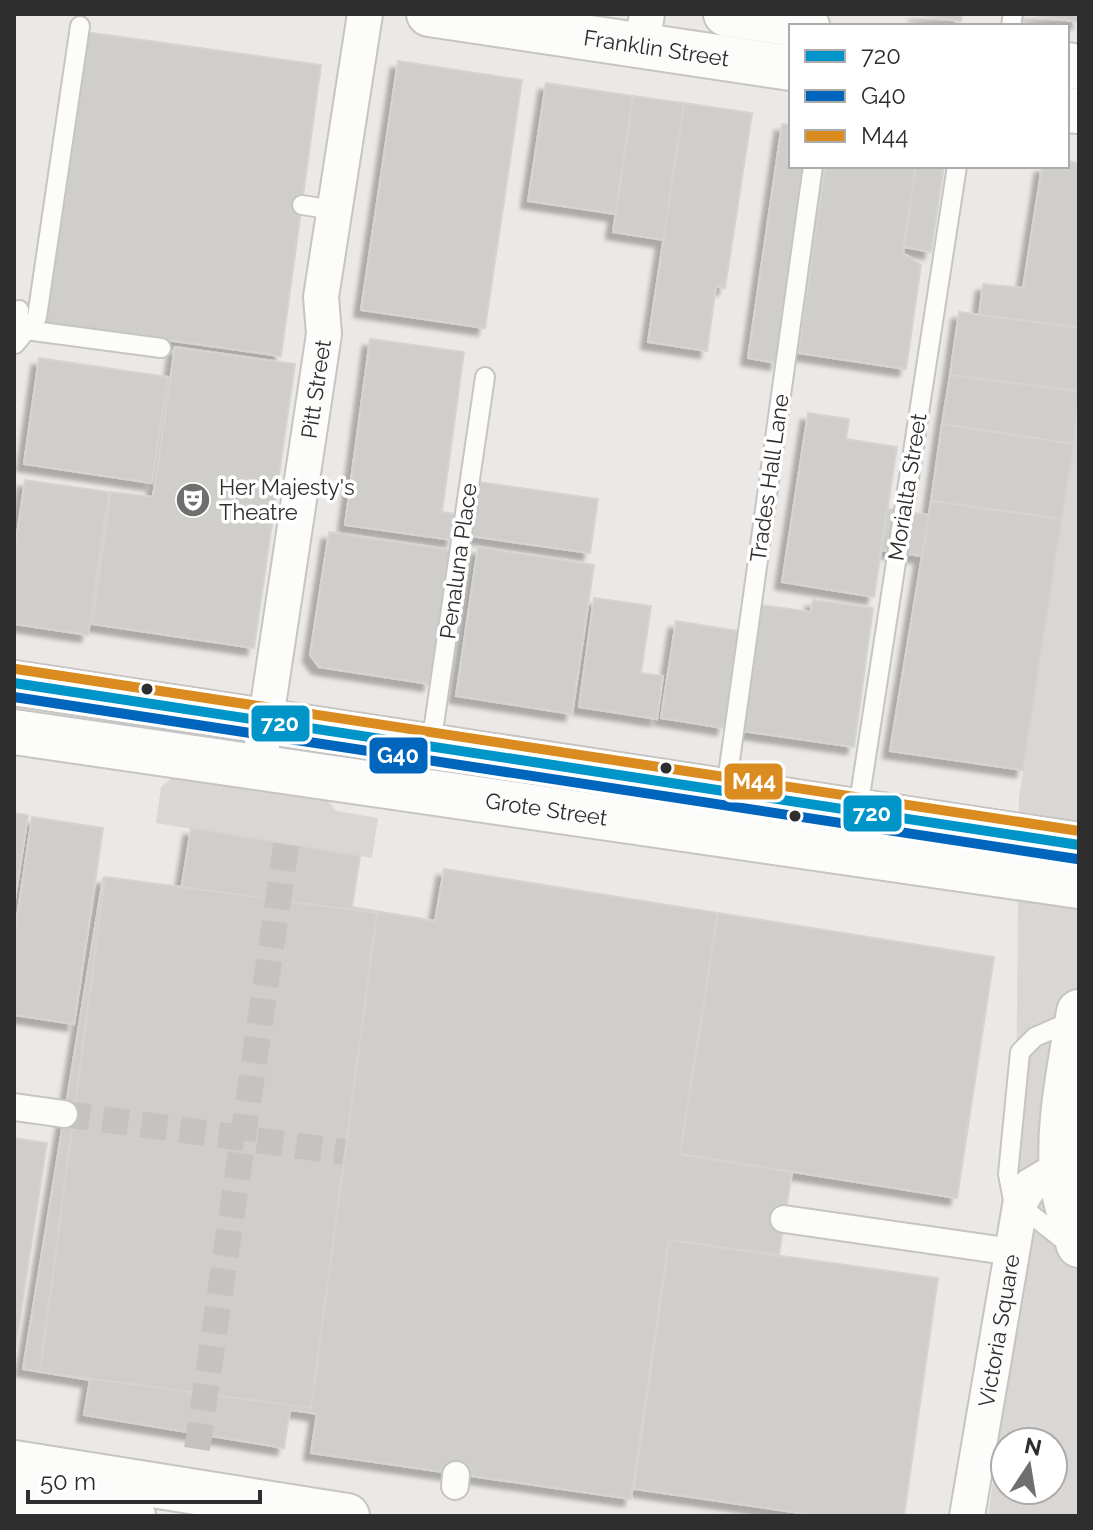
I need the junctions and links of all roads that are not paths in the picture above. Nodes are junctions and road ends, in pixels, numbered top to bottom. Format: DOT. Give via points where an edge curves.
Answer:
graph roads {
  1 [pos="365,14"];
  2 [pos="429,14"];
  3 [pos="726,14"];
  4 [pos="794,24"];
  5 [pos="80,26"];
  6 [pos="645,30"];
  7 [pos="789,67"];
  8 [pos="813,168"];
  9 [pos="957,168"];
  10 [pos="19,310"];
  11 [pos="18,341"];
  12 [pos="161,348"];
  13 [pos="485,377"];
  14 [pos="14,683"];
  15 [pos="265,720"];
  16 [pos="14,732"];
  17 [pos="431,745"];
  18 [pos="260,765"];
  19 [pos="726,789"];
  20 [pos="858,809"];
  21 [pos="1079,845"];
  22 [pos="1079,886"];
  23 [pos="1079,1012"];
  24 [pos="1078,1018"];
  25 [pos="14,1107"];
  26 [pos="64,1114"];
  27 [pos="1062,1167"];
  28 [pos="1019,1206"];
  29 [pos="784,1219"];
  30 [pos="1079,1245"];
  31 [pos="999,1250"];
  32 [pos="1079,1253"];
  33 [pos="14,1463"];
  34 [pos="14,1499"];
  35 [pos="133,1516"];
  36 [pos="347,1516"];
  37 [pos="967,1516"];
  1 -- 15 [label="street, Pitt Street" via="318,207 324,334"];
  2 -- 6 [label="main road, Franklin Street"];
  3 -- 4 [label="main road, Franklin Street"];
  5 -- 11 [label="lane" via="37,317"];
  6 -- 7 [label="main road, Franklin Street"];
  8 -- 19 [label="lane, Trades Hall Lane"];
  9 -- 20 [label="lane, Morialta Street"];
  10 -- 11 [label="lane"];
  11 -- 12 [label="lane"];
  13 -- 17 [label="lane, Penaluna Place"];
  14 -- 15 [label="main road, Grote Street"];
  15 -- 17 [label="main road, Grote Street"];
  15 -- 18 [label="street, Pitt Street"];
  16 -- 18 [label="main road, Grote Street"];
  17 -- 19 [label="main road, Grote Street"];
  18 -- 22 [label="main road, Grote Street"];
  19 -- 20 [label="main road, Grote Street"];
  20 -- 21 [label="main road, Grote Street"];
  23 -- 24 [label="main road"];
  24 -- 27 [label="main road"];
  24 -- 28 [label="lane" via="1035,1037 1020,1052 1008,1174 1010,1194"];
  25 -- 26 [label="street"];
  27 -- 28 [label="street" via="1025,1190"];
  27 -- 30 [label="main road"];
  28 -- 32 [label="lane"];
  28 -- 37 [label="street, Victoria Square"];
  29 -- 31 [label="street"];
  33 -- 36 [label="main road"];
  34 -- 35 [label="main road"];
}
